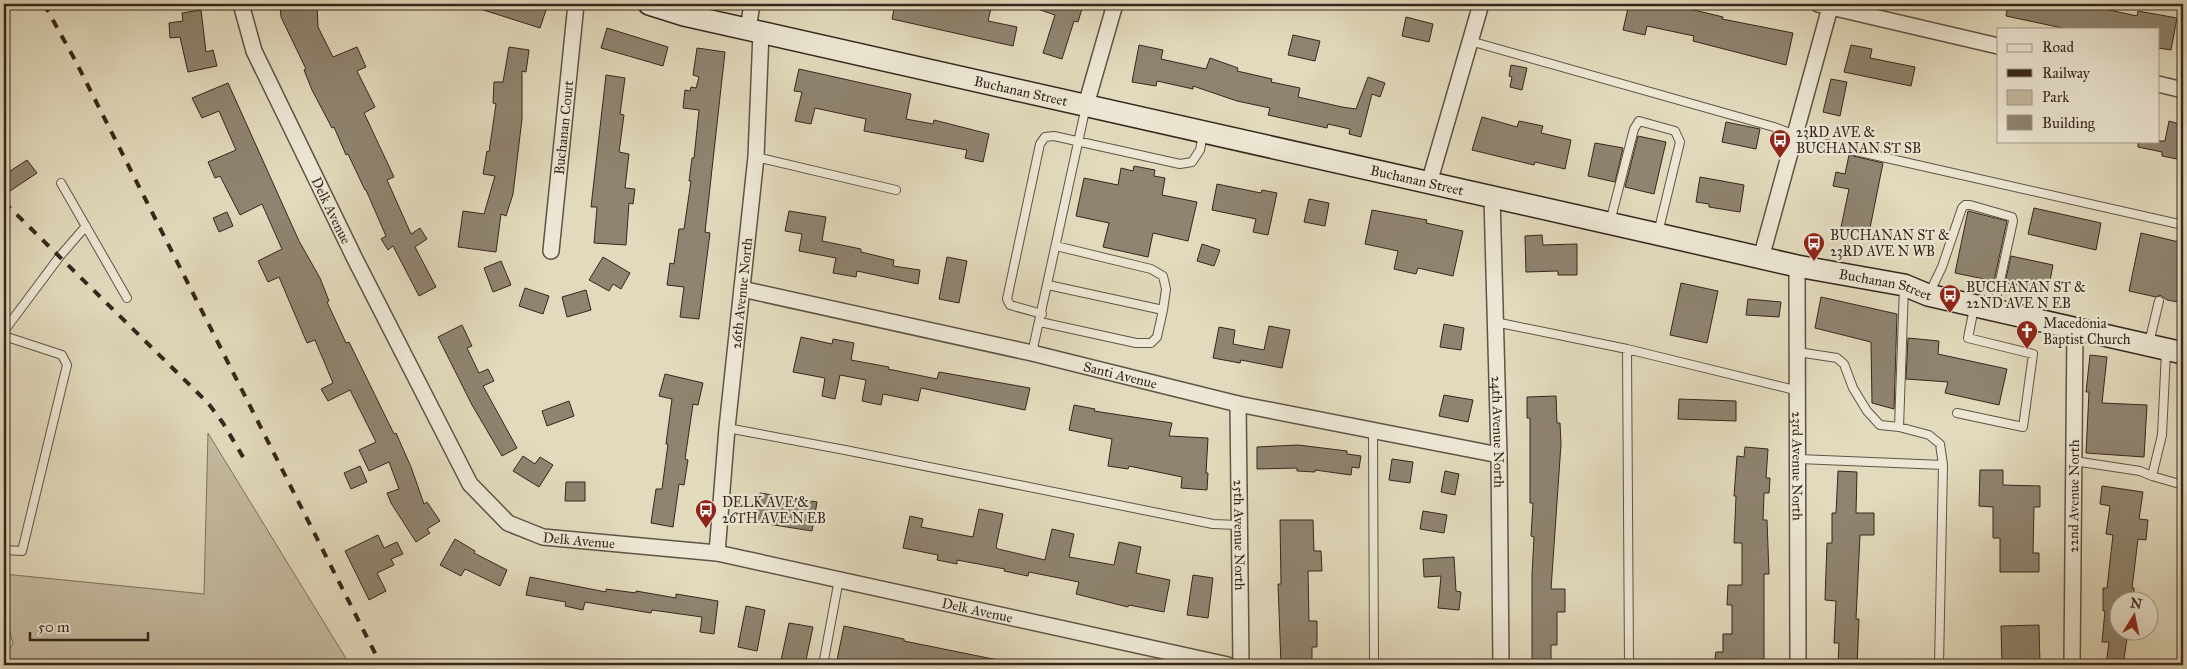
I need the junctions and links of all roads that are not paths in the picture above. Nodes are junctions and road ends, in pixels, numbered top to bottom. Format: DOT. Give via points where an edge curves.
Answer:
graph roads {
  1 [pos="241,4"];
  2 [pos="576,4"];
  3 [pos="649,4"];
  4 [pos="752,4"];
  5 [pos="1115,4"];
  6 [pos="1481,4"];
  7 [pos="1826,5"];
  8 [pos="755,31"];
  9 [pos="1470,41"];
  10 [pos="1997,46"];
  11 [pos="2160,84"];
  12 [pos="2183,90"];
  13 [pos="1086,105"];
  14 [pos="1203,132"];
  15 [pos="1795,136"];
  16 [pos="1078,143"];
  17 [pos="756,158"];
  18 [pos="61,183"];
  19 [pos="1429,183"];
  20 [pos="896,190"];
  21 [pos="1492,197"];
  22 [pos="1609,224"];
  23 [pos="2183,225"];
  24 [pos="86,226"];
  25 [pos="1657,234"];
  26 [pos="1056,246"];
  27 [pos="551,251"];
  28 [pos="1761,258"];
  29 [pos="1797,266"];
  30 [pos="1904,284"];
  31 [pos="1048,285"];
  32 [pos="742,288"];
  33 [pos="1928,295"];
  34 [pos="127,298"];
  35 [pos="2159,301"];
  36 [pos="1984,308"];
  37 [pos="1163,310"];
  38 [pos="1041,318"];
  39 [pos="1495,322"];
  40 [pos="2075,328"];
  41 [pos="4,331"];
  42 [pos="4,336"];
  43 [pos="1627,349"];
  44 [pos="2166,349"];
  45 [pos="1798,352"];
  46 [pos="1032,353"];
  47 [pos="1799,391"];
  48 [pos="1238,404"];
  49 [pos="1957,412"];
  50 [pos="1898,427"];
  51 [pos="727,428"];
  52 [pos="1373,430"];
  53 [pos="1499,454"];
  54 [pos="1799,459"];
  55 [pos="2074,461"];
  56 [pos="1943,465"];
  57 [pos="2152,476"];
  58 [pos="2183,484"];
  59 [pos="1238,525"];
  60 [pos="4,550"];
  61 [pos="717,553"];
  62 [pos="839,579"];
  63 [pos="823,665"];
  64 [pos="1228,665"];
  65 [pos="1241,665"];
  66 [pos="1374,665"];
  67 [pos="1501,665"];
  68 [pos="1629,665"];
  69 [pos="1798,665"];
  70 [pos="1939,665"];
  71 [pos="2072,665"];
  1 -- 61 [label="street, Delk Avenue" via="254,51 470,484 508,523 543,537"];
  2 -- 27 [label="street, Buchanan Court"];
  3 -- 8 [label="street, Buchanan Street"];
  4 -- 8 [label="street, 26th Avenue North"];
  5 -- 13 [label="street"];
  6 -- 9 [label="street"];
  7 -- 10 [label="street"];
  7 -- 15 [label="street"];
  8 -- 13 [label="street, Buchanan Street"];
  8 -- 17 [label="street, 26th Avenue North"];
  9 -- 15 [label="lane" via="1774,127"];
  9 -- 19 [label="street"];
  11 -- 12 [label="street"];
  13 -- 14 [label="street, Buchanan Street"];
  13 -- 16 [label="lane"];
  14 -- 16 [label="lane" via="1200,150 1192,162 1180,164"];
  14 -- 19 [label="street, Buchanan Street"];
  15 -- 23 [label="lane"];
  15 -- 28 [label="street"];
  16 -- 26 [label="lane"];
  16 -- 38 [label="lane" via="1054,136 1045,137 1040,144 1007,291 1006,299 1010,306"];
  17 -- 20 [label="lane"];
  17 -- 32 [label="street, 26th Avenue North"];
  18 -- 24 [label="lane"];
  19 -- 21 [label="street, Buchanan Street"];
  21 -- 22 [label="street, Buchanan Street"];
  21 -- 39 [label="street, 24th Avenue North"];
  22 -- 25 [label="street, Buchanan Street"];
  22 -- 25 [label="lane" via="1634,129 1639,121 1675,131 1680,142"];
  24 -- 34 [label="lane"];
  24 -- 41 [label="lane"];
  25 -- 28 [label="street, Buchanan Street"];
  26 -- 31 [label="lane"];
  26 -- 37 [label="lane" via="1151,269 1163,276 1166,289"];
  28 -- 29 [label="street, Buchanan Street"];
  29 -- 30 [label="street, Buchanan Street"];
  29 -- 45 [label="street, 23rd Avenue North"];
  30 -- 33 [label="street, Buchanan Street"];
  30 -- 50 [label="lane"];
  31 -- 37 [label="lane"];
  31 -- 38 [label="lane"];
  32 -- 46 [label="street, Santi Avenue"];
  32 -- 51 [label="street, 26th Avenue North"];
  33 -- 36 [label="street, Buchanan Street"];
  33 -- 36 [label="lane" via="1942,267 1962,208 1970,205 2008,215 2013,221"];
  35 -- 44 [label="lane"];
  36 -- 40 [label="street, Buchanan Street"];
  36 -- 49 [label="lane" via="1968,338 2033,354 2023,427"];
  37 -- 38 [label="lane" via="1157,337 1151,343 1136,343"];
  38 -- 46 [label="lane"];
  39 -- 43 [label="lane"];
  39 -- 53 [label="street, 24th Avenue North"];
  40 -- 44 [label="street, Buchanan Street"];
  40 -- 55 [label="street, 22nd Avenue North"];
  42 -- 60 [label="lane" via="62,355 66,365 22,551"];
  43 -- 47 [label="lane"];
  43 -- 68 [label="lane"];
  44 -- 57 [label="lane" via="2162,435"];
  45 -- 47 [label="street, 23rd Avenue North"];
  45 -- 50 [label="lane" via="1837,358 1844,364 1867,411 1880,425"];
  46 -- 48 [label="street, Santi Avenue"];
  47 -- 54 [label="street, 23rd Avenue North"];
  48 -- 52 [label="street, Santi Avenue"];
  48 -- 59 [label="street, 25th Avenue North"];
  50 -- 56 [label="lane" via="1929,435 1940,444"];
  51 -- 59 [label="lane" via="1213,524"];
  51 -- 61 [label="street, 26th Avenue North"];
  52 -- 53 [label="street, Santi Avenue"];
  52 -- 66 [label="lane"];
  53 -- 67 [label="street, 24th Avenue North"];
  54 -- 56 [label="lane"];
  54 -- 69 [label="street, 23rd Avenue North"];
  55 -- 57 [label="lane" via="2140,471"];
  55 -- 71 [label="street, 22nd Avenue North"];
  56 -- 70 [label="lane"];
  57 -- 58 [label="lane"];
  59 -- 65 [label="street, 25th Avenue North"];
  61 -- 62 [label="street, Delk Avenue"];
  62 -- 63 [label="lane"];
  62 -- 64 [label="street, Delk Avenue"];
}
